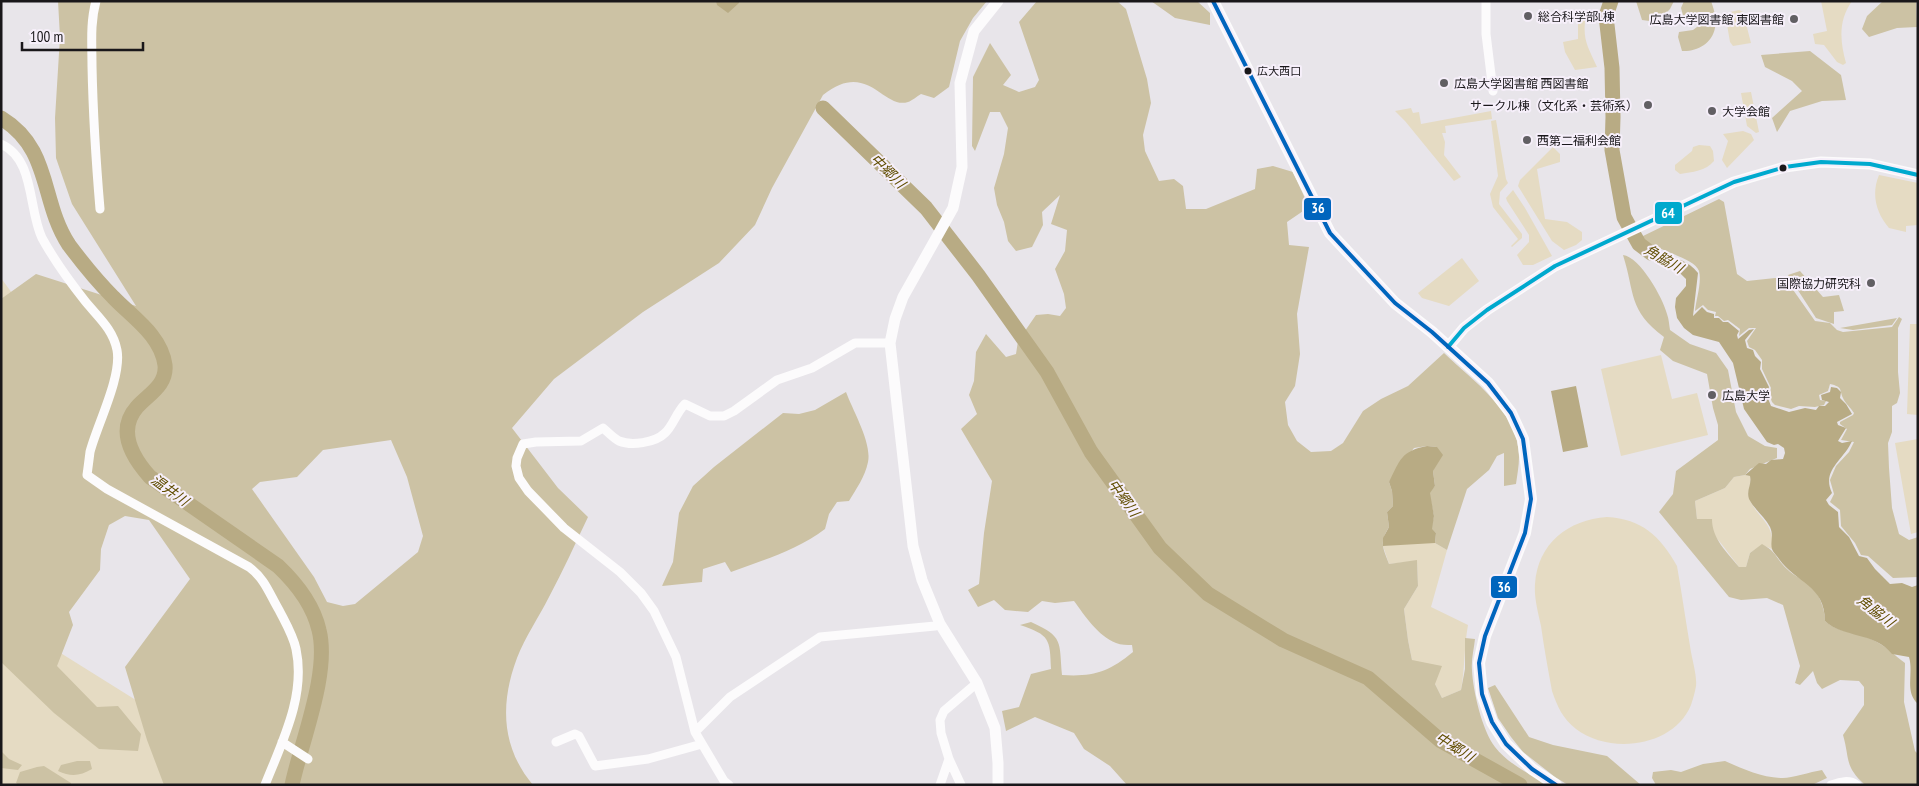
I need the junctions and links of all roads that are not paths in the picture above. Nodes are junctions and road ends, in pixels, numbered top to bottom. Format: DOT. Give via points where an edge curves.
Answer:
graph roads {
  1 [pos="96,1"];
  2 [pos="998,1"];
  3 [pos="1486,1"];
  4 [pos="1215,3"];
  5 [pos="1493,91"];
  6 [pos="1,144"];
  7 [pos="1918,175"];
  8 [pos="100,209"];
  9 [pos="890,343"];
  10 [pos="1448,347"];
  11 [pos="940,624"];
  12 [pos="977,683"];
  13 [pos="695,732"];
  14 [pos="556,742"];
  15 [pos="283,743"];
  16 [pos="702,744"];
  17 [pos="308,759"];
  18 [pos="949,759"];
  19 [pos="265,785"];
  20 [pos="728,785"];
  21 [pos="940,785"];
  22 [pos="962,785"];
  23 [pos="998,785"];
  24 [pos="1556,785"];
  25 [pos="1831,785"];
  26 [pos="1857,785"];
  1 -- 8 [label="street" via="91,17 92,76"];
  2 -- 9 [label="street" via="974,31 960,83 962,167 953,208 903,297"];
  3 -- 5 [label="street" via="1486,34"];
  4 -- 10 [label="main road" via="1330,233 1395,303"];
  6 -- 15 [label="street" via="18,156 28,184 36,224 48,248 105,323 118,352 87,475 260,575 288,628 298,665 297,698"];
  7 -- 10 [label="street" via="1870,164 1821,162 1785,167 1720,187 1555,266 1487,310 1464,328"];
  9 -- 11 [label="street" via="913,546 922,580"];
  9 -- 13 [label="street" via="855,343 812,368 777,380 724,416 710,416 685,404 666,432 642,442 618,440 603,428 581,441 523,444 516,466 528,491 564,528 620,572 654,611 676,657"];
  10 -- 24 [label="main road" via="1488,383 1511,413 1523,439 1531,499 1524,532 1485,636 1479,663 1482,694 1492,722 1506,744 1532,769"];
  11 -- 12 [label="street"];
  11 -- 13 [label="street" via="820,638 730,697"];
  12 -- 18 [label="street" via="944,711 940,720"];
  12 -- 23 [label="street" via="995,728"];
  13 -- 16 [label="street"];
  14 -- 16 [label="street" via="575,734 579,736 596,766 648,759"];
  15 -- 17 [label="street"];
  15 -- 19 [label="street"];
  16 -- 20 [label="street"];
  18 -- 21 [label="street"];
  18 -- 22 [label="street"];
  25 -- 26 [label="street" via="1843,781"];
}
